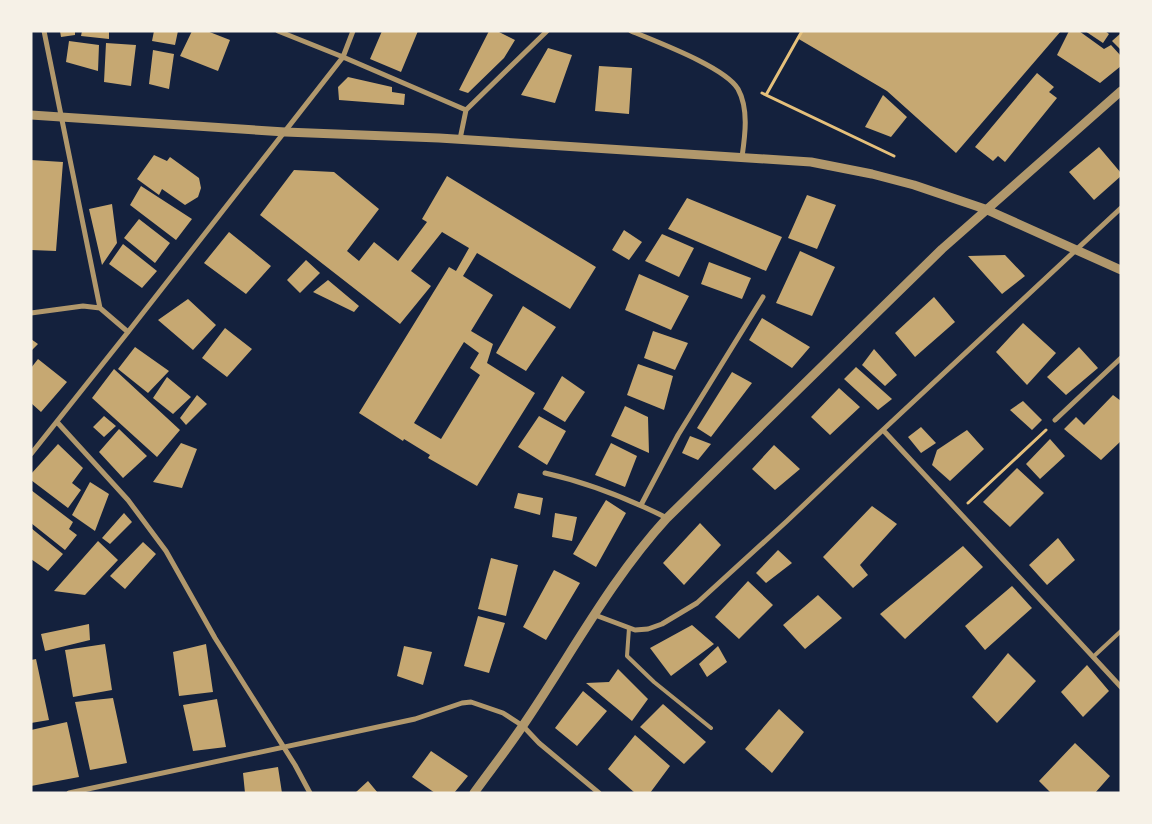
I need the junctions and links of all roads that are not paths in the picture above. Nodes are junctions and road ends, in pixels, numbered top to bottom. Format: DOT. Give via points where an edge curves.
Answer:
graph roads {
  1 [pos="44,31"];
  2 [pos="278,31"];
  3 [pos="353,31"];
  4 [pos="548,31"];
  5 [pos="631,31"];
  6 [pos="343,56"];
  7 [pos="1121,91"];
  8 [pos="466,110"];
  9 [pos="31,115"];
  10 [pos="62,117"];
  11 [pos="284,132"];
  12 [pos="460,140"];
  13 [pos="742,157"];
  14 [pos="1121,208"];
  15 [pos="985,209"];
  16 [pos="1076,250"];
  17 [pos="1121,270"];
  18 [pos="763,297"];
  19 [pos="100,308"];
  20 [pos="31,313"];
  21 [pos="128,332"];
  22 [pos="1121,358"];
  23 [pos="1055,420"];
  24 [pos="57,422"];
  25 [pos="883,430"];
  26 [pos="31,454"];
  27 [pos="546,473"];
  28 [pos="641,505"];
  29 [pos="667,518"];
  30 [pos="595,615"];
  31 [pos="629,628"];
  32 [pos="1121,631"];
  33 [pos="1093,657"];
  34 [pos="1121,687"];
  35 [pos="523,726"];
  36 [pos="711,728"];
  37 [pos="283,746"];
  38 [pos="70,793"];
  39 [pos="310,793"];
  40 [pos="474,793"];
  41 [pos="599,793"];
  1 -- 10 [label="street"];
  2 -- 6 [label="street"];
  3 -- 6 [label="street"];
  4 -- 8 [label="street"];
  5 -- 13 [label="street" via="727,76 738,89 743,104 745,136"];
  6 -- 8 [label="street"];
  6 -- 11 [label="street"];
  7 -- 15 [label="street"];
  8 -- 12 [label="street"];
  9 -- 10 [label="street"];
  10 -- 11 [label="street"];
  10 -- 19 [label="street"];
  11 -- 12 [label="street"];
  11 -- 21 [label="street"];
  12 -- 13 [label="street"];
  13 -- 15 [label="street" via="834,166 914,185"];
  14 -- 16 [label="street"];
  15 -- 16 [label="street"];
  15 -- 29 [label="street"];
  16 -- 17 [label="street"];
  16 -- 25 [label="street"];
  18 -- 28 [label="street" via="678,435"];
  19 -- 20 [label="street" via="84,306"];
  19 -- 21 [label="street"];
  21 -- 24 [label="street"];
  22 -- 23 [label="street"];
  24 -- 26 [label="street"];
  24 -- 37 [label="street" via="128,500 166,551 215,638"];
  25 -- 31 [label="street" via="698,603 662,624 648,629"];
  25 -- 33 [label="street"];
  27 -- 28 [label="street" via="580,481"];
  28 -- 29 [label="street"];
  29 -- 30 [label="street" via="617,580"];
  30 -- 31 [label="street"];
  30 -- 35 [label="street"];
  31 -- 36 [label="lane" via="627,656"];
  32 -- 33 [label="lane"];
  33 -- 34 [label="street"];
  35 -- 37 [label="street" via="503,713 471,702 415,719"];
  35 -- 40 [label="street"];
  35 -- 41 [label="street" via="538,743"];
  37 -- 38 [label="street"];
  37 -- 39 [label="street"];
}
